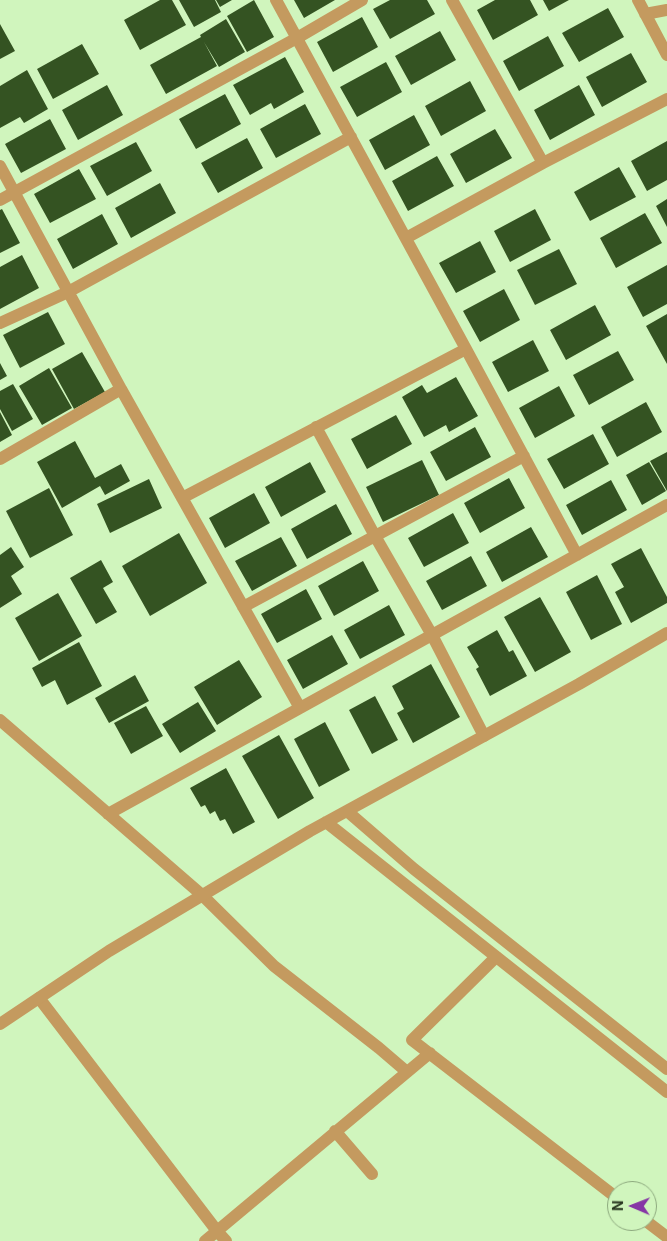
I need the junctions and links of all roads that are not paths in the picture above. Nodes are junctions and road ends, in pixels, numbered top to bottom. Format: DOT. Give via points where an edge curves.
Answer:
graph roads {
  1 [pos="276,0"];
  2 [pos="362,0"];
  3 [pos="452,0"];
  4 [pos="638,0"];
  5 [pos="667,10"];
  6 [pos="645,14"];
  7 [pos="297,38"];
  8 [pos="667,55"];
  9 [pos="667,99"];
  10 [pos="351,137"];
  11 [pos="543,163"];
  12 [pos="0,166"];
  13 [pos="15,193"];
  14 [pos="0,200"];
  15 [pos="406,238"];
  16 [pos="68,292"];
  17 [pos="0,323"];
  18 [pos="466,349"];
  19 [pos="121,389"];
  20 [pos="316,427"];
  21 [pos="524,456"];
  22 [pos="0,458"];
  23 [pos="182,498"];
  24 [pos="667,505"];
  25 [pos="375,536"];
  26 [pos="577,555"];
  27 [pos="244,607"];
  28 [pos="667,633"];
  29 [pos="432,635"];
  30 [pos="300,708"];
  31 [pos="0,720"];
  32 [pos="484,736"];
  33 [pos="347,811"];
  34 [pos="108,814"];
  35 [pos="326,822"];
  36 [pos="202,895"];
  37 [pos="496,957"];
  38 [pos="39,998"];
  39 [pos="0,1024"];
  40 [pos="430,1053"];
  41 [pos="667,1070"];
  42 [pos="407,1072"];
  43 [pos="667,1092"];
  44 [pos="335,1131"];
  45 [pos="372,1174"];
  46 [pos="607,1190"];
  47 [pos="657,1229"];
  48 [pos="217,1231"];
  49 [pos="667,1237"];
  50 [pos="205,1241"];
  51 [pos="226,1241"];
  1 -- 7 [label="street"];
  2 -- 7 [label="street"];
  3 -- 11 [label="street"];
  4 -- 6 [label="street"];
  5 -- 6 [label="street"];
  6 -- 8 [label="street"];
  7 -- 10 [label="street"];
  7 -- 13 [label="street"];
  9 -- 11 [label="street"];
  10 -- 15 [label="street"];
  10 -- 16 [label="street"];
  11 -- 15 [label="street"];
  12 -- 13 [label="street"];
  13 -- 14 [label="street"];
  13 -- 16 [label="street"];
  15 -- 18 [label="street"];
  16 -- 17 [label="street"];
  16 -- 19 [label="street"];
  18 -- 20 [label="street"];
  18 -- 21 [label="street"];
  19 -- 22 [label="street"];
  19 -- 23 [label="street"];
  20 -- 23 [label="street"];
  20 -- 25 [label="street"];
  21 -- 25 [label="street"];
  21 -- 26 [label="street"];
  23 -- 27 [label="street"];
  24 -- 26 [label="street"];
  25 -- 27 [label="street"];
  25 -- 29 [label="street"];
  26 -- 29 [label="street"];
  27 -- 30 [label="street"];
  28 -- 32 [label="street"];
  29 -- 30 [label="street"];
  29 -- 32 [label="street"];
  30 -- 34 [label="street"];
  31 -- 34 [label="street"];
  32 -- 33 [label="street"];
  33 -- 35 [label="street"];
  33 -- 41 [label="street" via="414,869"];
  34 -- 36 [label="street"];
  35 -- 36 [label="street"];
  35 -- 37 [label="street"];
  36 -- 38 [label="street"];
  36 -- 42 [label="street" via="274,966"];
  37 -- 40 [label="street" via="412,1040"];
  37 -- 43 [label="street"];
  38 -- 39 [label="street"];
  38 -- 48 [label="street"];
  40 -- 42 [label="street"];
  40 -- 46 [label="street"];
  42 -- 44 [label="street"];
  44 -- 45 [label="street"];
  44 -- 48 [label="street"];
  47 -- 49 [label="street"];
  48 -- 50 [label="street"];
  48 -- 51 [label="street"];
}
